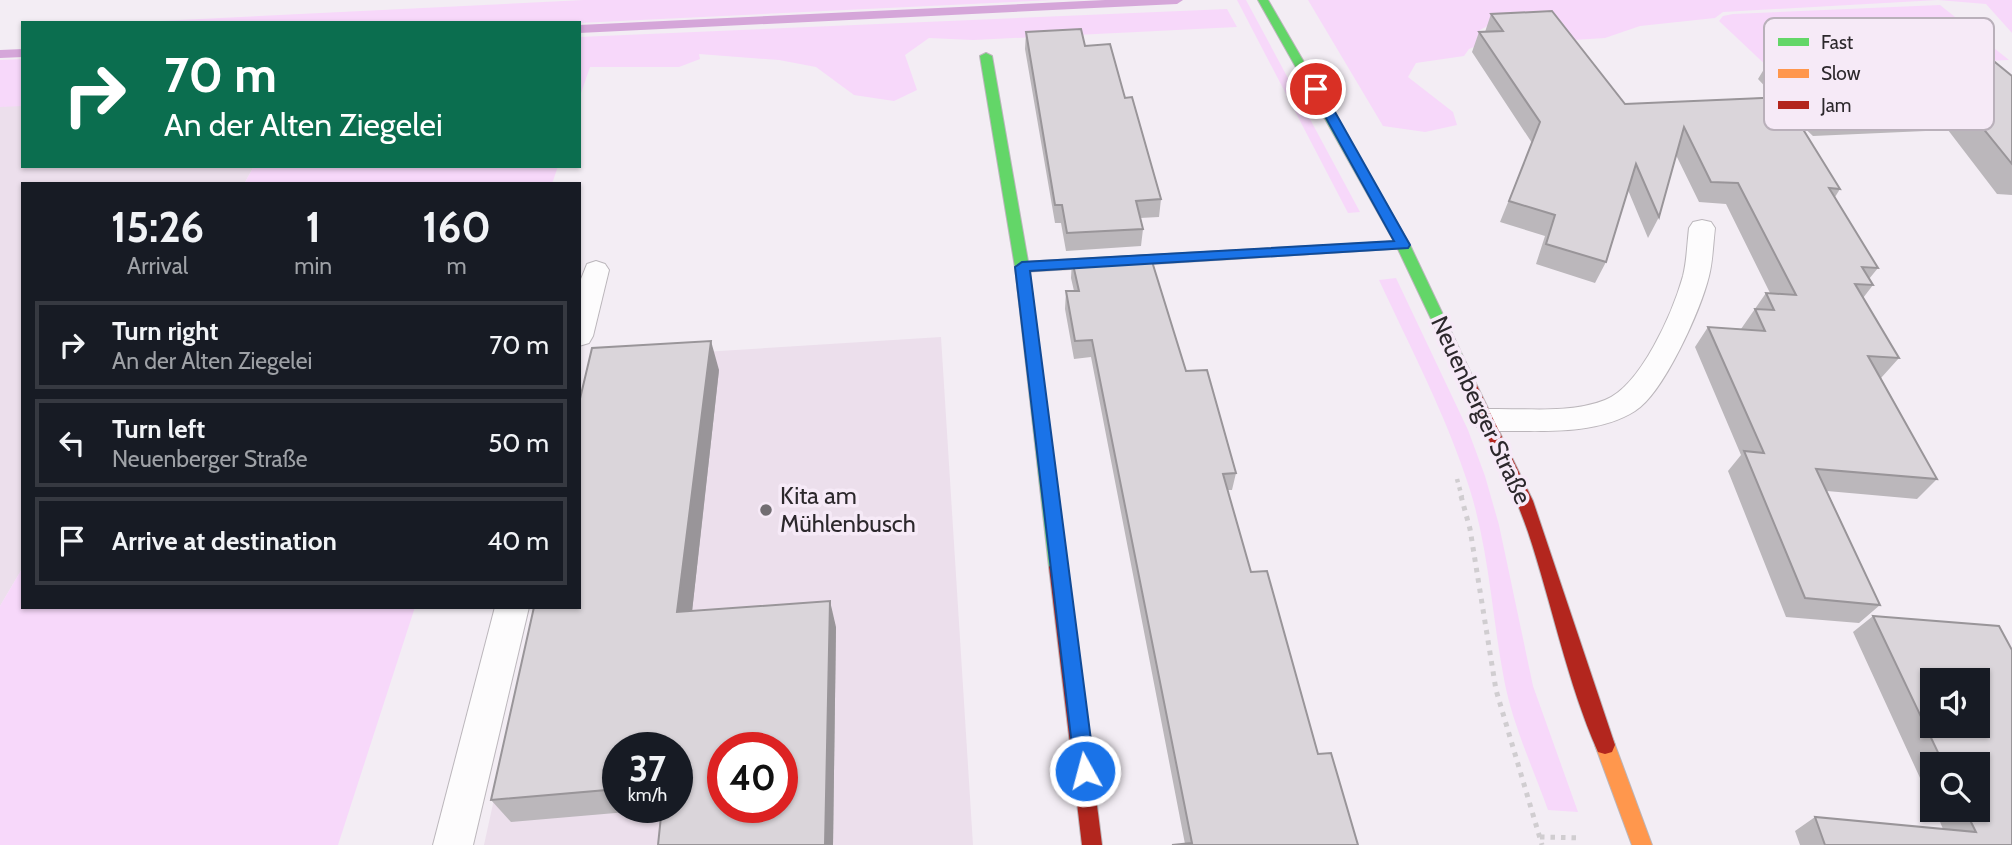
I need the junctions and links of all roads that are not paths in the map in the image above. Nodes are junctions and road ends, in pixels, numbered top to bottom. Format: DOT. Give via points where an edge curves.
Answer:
graph roads {
  1 [pos="1263,0"];
  2 [pos="986,56"];
  3 [pos="1702,228"];
  4 [pos="1404,245"];
  5 [pos="1022,267"];
  6 [pos="596,270"];
  7 [pos="581,328"];
  8 [pos="1488,420"];
  9 [pos="512,609"];
  10 [pos="453,845"];
  11 [pos="1092,845"];
  12 [pos="1642,845"];
  1 -- 4 [label="street, Neuenberger Straße"];
  2 -- 5 [label="street"];
  3 -- 8 [label="lane" via="1697,275 1674,331 1656,366 1628,403 1591,415"];
  4 -- 5 [label="street"];
  4 -- 8 [label="street, Neuenberger Straße"];
  5 -- 11 [label="street"];
  6 -- 7 [label="lane"];
  8 -- 12 [label="street, Neuenberger Straße" via="1524,499 1583,686"];
  9 -- 10 [label="lane"];
}
